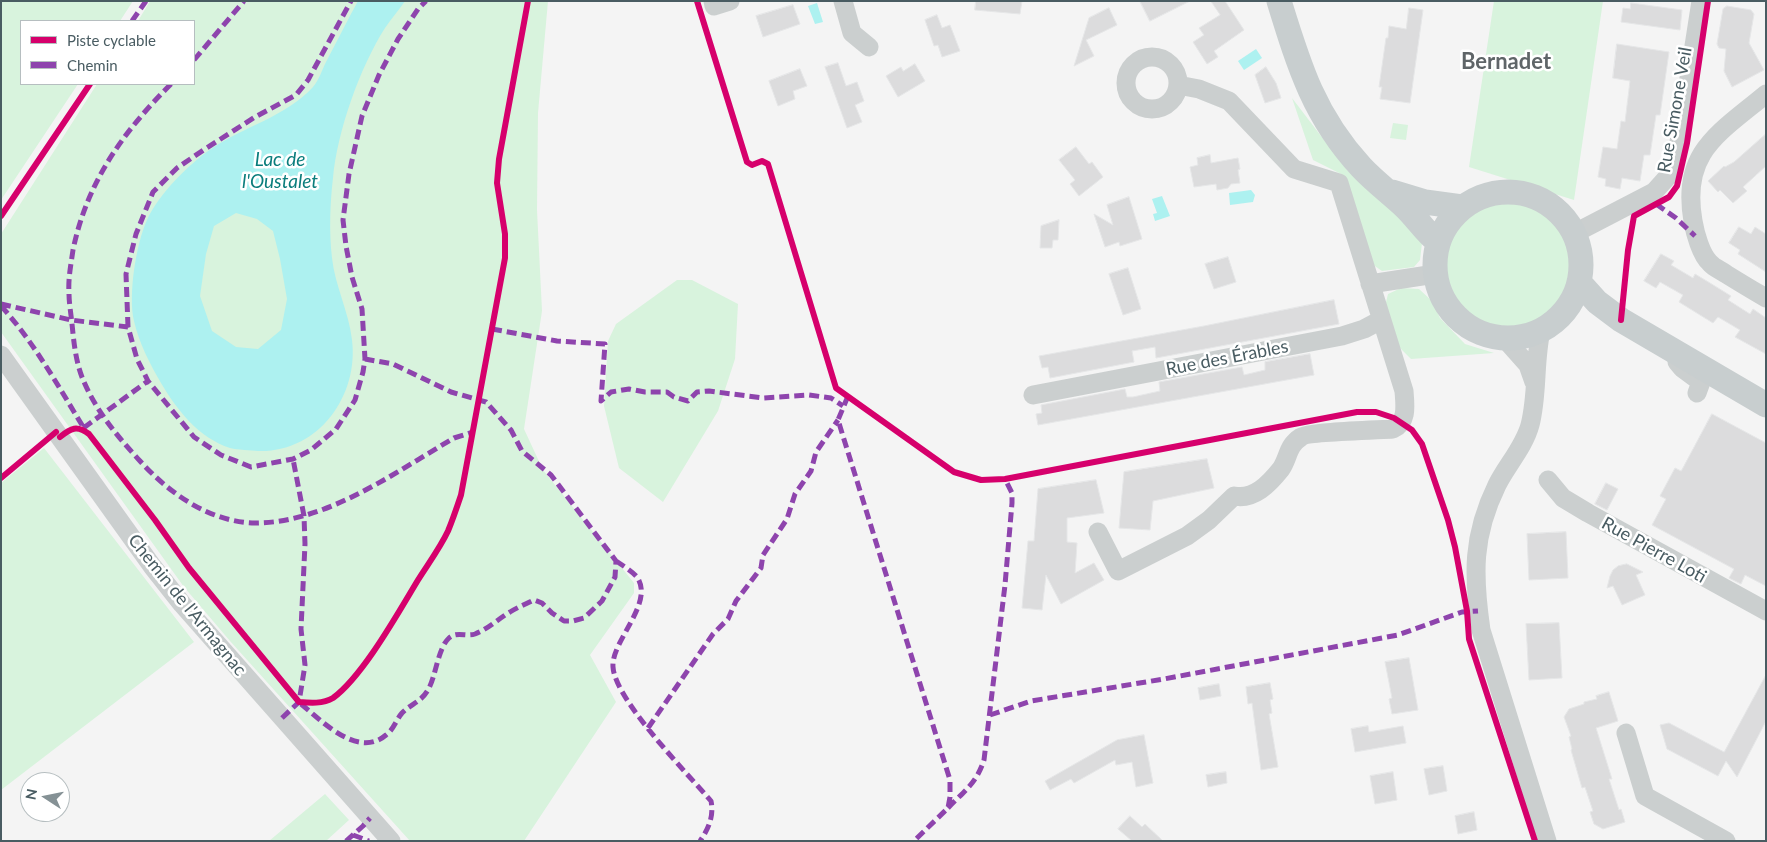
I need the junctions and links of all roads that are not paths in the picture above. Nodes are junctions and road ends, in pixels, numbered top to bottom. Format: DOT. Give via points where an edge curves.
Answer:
graph roads {
  1 [pos="843,1"];
  2 [pos="1278,1"];
  3 [pos="1701,1"];
  4 [pos="869,47"];
  5 [pos="1178,85"];
  6 [pos="1766,94"];
  7 [pos="1387,190"];
  8 [pos="1462,207"];
  9 [pos="1575,233"];
  10 [pos="1438,242"];
  11 [pos="1435,274"];
  12 [pos="1580,282"];
  13 [pos="1370,284"];
  14 [pos="1766,298"];
  15 [pos="1561,315"];
  16 [pos="1381,320"];
  17 [pos="1620,320"];
  18 [pos="1540,331"];
  19 [pos="1504,338"];
  20 [pos="1657,341"];
  21 [pos="1,355"];
  22 [pos="1535,384"];
  23 [pos="1697,393"];
  24 [pos="1032,395"];
  25 [pos="1766,406"];
  26 [pos="1548,480"];
  27 [pos="1098,532"];
  28 [pos="1766,611"];
  29 [pos="1626,733"];
  30 [pos="391,841"];
  31 [pos="1547,841"];
  32 [pos="1726,841"];
  1 -- 4 [label="street" via="852,33"];
  2 -- 7 [label="main road" via="1297,62 1322,116 1358,164"];
  3 -- 9 [label="street, Rue Simone Veil" via="1677,155 1671,173 1654,192"];
  5 -- 13 [label="street" via="1229,101 1294,169 1339,183"];
  6 -- 14 [label="street" via="1715,136 1694,169 1690,189 1695,236 1709,263"];
  7 -- 8 [label="main road" via="1425,202"];
  7 -- 10 [label="main road"];
  8 -- 9 [label="main road" via="1488,194 1524,192 1545,200 1562,214"];
  8 -- 10 [label="main road" via="1447,223"];
  9 -- 12 [label="main road" via="1581,257"];
  10 -- 11 [label="main road"];
  11 -- 13 [label="street"];
  11 -- 19 [label="main road" via="1442,298 1458,319 1479,333"];
  12 -- 15 [label="main road"];
  12 -- 17 [label="main road" via="1597,302"];
  13 -- 16 [label="street"];
  15 -- 17 [label="main road" via="1586,314"];
  15 -- 18 [label="main road"];
  16 -- 24 [label="street, Rue des Érables" via="1342,336"];
  16 -- 27 [label="street" via="1404,392 1405,414 1399,426 1303,435 1291,444 1282,468 1257,493 1244,498 1234,496 1187,536 1118,571"];
  17 -- 20 [label="main road"];
  18 -- 19 [label="main road" via="1523,337"];
  18 -- 22 [label="street"];
  19 -- 22 [label="street" via="1528,365"];
  20 -- 23 [label="street" via="1682,368 1701,382"];
  20 -- 25 [label="main road"];
  21 -- 30 [label="street, Chemin de l'Armagnac" via="182,604"];
  22 -- 31 [label="street" via="1535,403 1529,427 1498,484 1485,517 1475,571 1481,630"];
  26 -- 28 [label="street, Rue Pierre Loti" via="1563,498 1581,509"];
  29 -- 32 [label="street" via="1645,796"];
}
